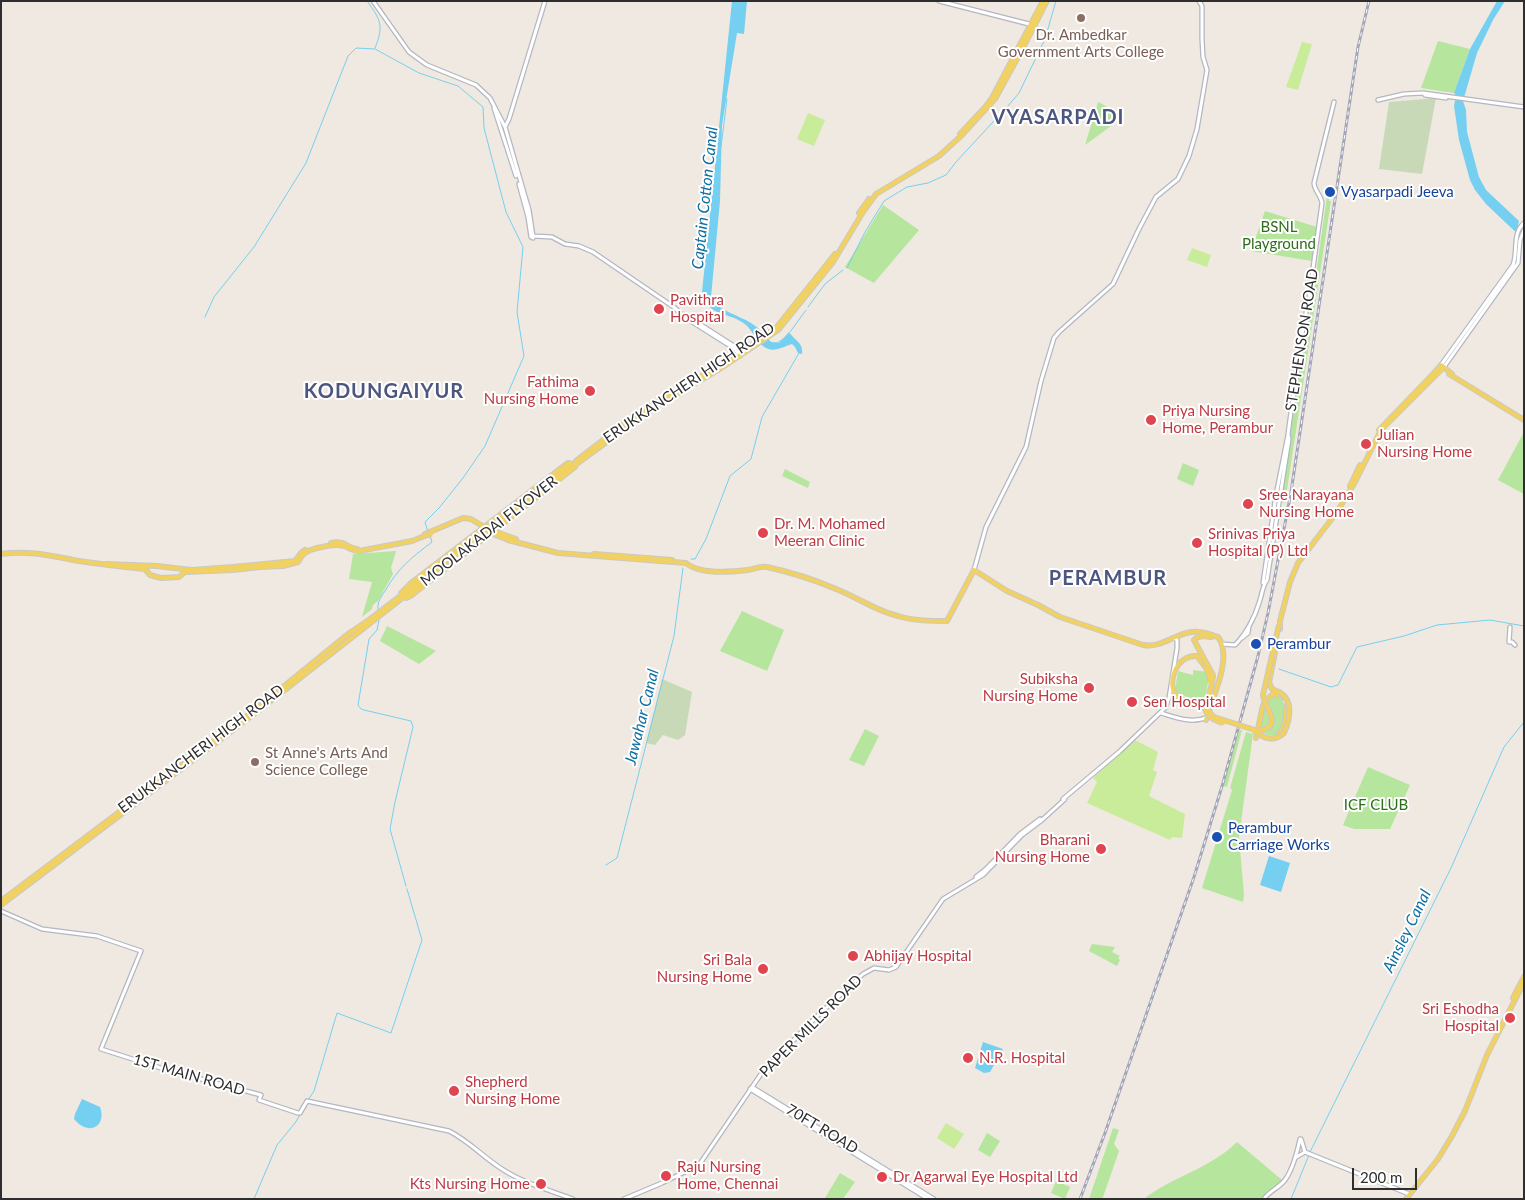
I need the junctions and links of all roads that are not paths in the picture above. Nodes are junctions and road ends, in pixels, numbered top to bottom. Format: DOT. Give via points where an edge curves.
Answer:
graph roads {
  1 [pos="373,1"];
  2 [pos="545,1"];
  3 [pos="938,1"];
  4 [pos="1045,1"];
  5 [pos="1199,1"];
  6 [pos="1034,25"];
  7 [pos="1378,101"];
  8 [pos="1334,102"];
  9 [pos="1524,108"];
  10 [pos="503,127"];
  11 [pos="1524,223"];
  12 [pos="1524,230"];
  13 [pos="1518,240"];
  14 [pos="739,355"];
  15 [pos="1442,367"];
  16 [pos="1524,420"];
  17 [pos="573,464"];
  18 [pos="502,512"];
  19 [pos="507,519"];
  20 [pos="483,528"];
  21 [pos="495,530"];
  22 [pos="491,534"];
  23 [pos="473,535"];
  24 [pos="479,543"];
  25 [pos="558,552"];
  26 [pos="1,554"];
  27 [pos="148,567"];
  28 [pos="188,570"];
  29 [pos="974,570"];
  30 [pos="402,597"];
  31 [pos="370,621"];
  32 [pos="1279,623"];
  33 [pos="1510,627"];
  34 [pos="1174,638"];
  35 [pos="1222,643"];
  36 [pos="1514,645"];
  37 [pos="1264,685"];
  38 [pos="1270,687"];
  39 [pos="1277,693"];
  40 [pos="1178,697"];
  41 [pos="1169,698"];
  42 [pos="1261,700"];
  43 [pos="1201,706"];
  44 [pos="1209,710"];
  45 [pos="1161,713"];
  46 [pos="1213,715"];
  47 [pos="1206,719"];
  48 [pos="1258,731"];
  49 [pos="1256,738"];
  50 [pos="160,783"];
  51 [pos="1065,798"];
  52 [pos="968,884"];
  53 [pos="1,901"];
  54 [pos="1,905"];
  55 [pos="1,911"];
  56 [pos="1524,977"];
  57 [pos="1524,982"];
  58 [pos="751,1088"];
  59 [pos="1461,1118"];
  60 [pos="1305,1152"];
  61 [pos="1295,1159"];
  62 [pos="890,1173"];
  63 [pos="1409,1194"];
  64 [pos="572,1199"];
  65 [pos="624,1199"];
  66 [pos="928,1199"];
  67 [pos="934,1199"];
  68 [pos="1264,1199"];
  69 [pos="1406,1199"];
  1 -- 10 [label="main road" via="409,52 427,65 476,85 488,94"];
  2 -- 10 [label="main road" via="510,117"];
  3 -- 6 [label="main road"];
  4 -- 6 [label="main road, ERUKKANCHERI HIGH ROAD"];
  5 -- 29 [label="main road" via="1207,70 1198,129 1189,156 1178,179 1156,198 1114,284 1054,338 1040,381 1026,448 986,527"];
  6 -- 14 [label="main road, ERUKKANCHERI HIGH ROAD" via="986,106 931,159 876,190 836,253 798,302 769,335"];
  7 -- 9 [label="main road" via="1416,94"];
  8 -- 35 [label="main road, STEPHENSON ROAD" via="1314,183 1322,203 1264,585 1248,634 1235,645"];
  10 -- 14 [label="main road" via="529,210 533,237 552,237 594,252 735,348"];
  11 -- 13 [label="main road" via="1520,226"];
  12 -- 13 [label="main road"];
  13 -- 15 [label="main road" via="1518,263"];
  14 -- 17 [label="main road, ERUKKANCHERI HIGH ROAD"];
  15 -- 16 [label="main road"];
  15 -- 32 [label="main road" via="1381,430 1341,506 1295,567"];
  17 -- 18 [label="main road" via="565,465"];
  17 -- 19 [label="main road" via="575,468"];
  17 -- 30 [label="main road, MOOLAKADAI FLYOVER, bridge"];
  18 -- 19 [label="main road"];
  18 -- 20 [label="main road"];
  19 -- 21 [label="main road"];
  20 -- 23 [label="main road"];
  20 -- 28 [label="main road" via="466,520 412,541 359,551 343,545 317,549 304,553 298,562 283,566 213,572"];
  21 -- 22 [label="main road"];
  21 -- 25 [label="main road"];
  22 -- 24 [label="main road"];
  22 -- 25 [label="main road"];
  23 -- 24 [label="main road"];
  23 -- 30 [label="main road" via="410,584 402,592"];
  24 -- 30 [label="main road" via="412,595"];
  25 -- 29 [label="main road" via="657,558 686,563 694,569 716,571 751,570 762,566 836,589 890,614 933,621 949,619"];
  26 -- 27 [label="main road" via="35,552 102,564"];
  27 -- 28 [label="main road"];
  27 -- 28 [label="main road" via="150,575 161,578 179,577"];
  29 -- 34 [label="main road" via="1007,591 1066,620 1149,646"];
  30 -- 31 [label="main road"];
  30 -- 31 [label="main road, ERUKKANCHERI HIGH ROAD"];
  31 -- 50 [label="main road, ERUKKANCHERI HIGH ROAD" via="348,634"];
  32 -- 38 [label="main road" via="1268,682"];
  32 -- 48 [label="main road, bridge" via="1263,695 1272,720 1266,729"];
  33 -- 36 [label="main road" via="1509,642"];
  34 -- 35 [label="main road" via="1197,631 1218,637"];
  34 -- 41 [label="main road, PAPER MILLS ROAD" via="1178,642"];
  35 -- 43 [label="main road" via="1221,666 1210,699"];
  35 -- 44 [label="main road" via="1223,666"];
  35 -- 48 [label="main road, bridge" via="1205,636 1194,642 1213,675 1207,704 1210,714"];
  37 -- 38 [label="main road"];
  38 -- 39 [label="main road"];
  39 -- 40 [label="main road, bridge" via="1285,696 1289,706 1285,731 1277,738 1267,739 1254,731 1216,721 1206,714 1204,705 1209,674 1197,656 1179,663 1173,688"];
  39 -- 42 [label="main road" via="1269,693"];
  39 -- 48 [label="main road, bridge" via="1287,704 1283,730 1271,737"];
  39 -- 49 [label="main road" via="1263,705"];
  40 -- 41 [label="main road"];
  40 -- 43 [label="main road"];
  41 -- 45 [label="main road, PAPER MILLS ROAD"];
  43 -- 44 [label="main road"];
  44 -- 47 [label="main road"];
  45 -- 47 [label="main road" via="1189,720"];
  45 -- 51 [label="main road, PAPER MILLS ROAD"];
  46 -- 47 [label="main road"];
  50 -- 53 [label="main road, ERUKKANCHERI HIGH ROAD"];
  50 -- 54 [label="main road"];
  51 -- 52 [label="main road, PAPER MILLS ROAD" via="1022,832"];
  51 -- 52 [label="main road, PAPER MILLS ROAD" via="983,875"];
  52 -- 58 [label="main road, PAPER MILLS ROAD" via="943,899 896,967 889,970 874,968 864,974 814,1019"];
  55 -- 64 [label="main road, 1ST MAIN ROAD" via="42,929 97,936 141,951 101,1049 261,1095 259,1100 299,1113 308,1101 449,1131 520,1180"];
  56 -- 59 [label="main road" via="1483,1058"];
  57 -- 59 [label="main road" via="1486,1056"];
  58 -- 62 [label="main road, 70FT ROAD"];
  58 -- 65 [label="main road, PAPER MILLS ROAD" via="699,1165"];
  59 -- 63 [label="main road" via="1438,1159"];
  60 -- 61 [label="main road"];
  60 -- 61 [label="main road" via="1300,1139"];
  60 -- 63 [label="main road"];
  61 -- 68 [label="main road" via="1284,1181"];
  62 -- 66 [label="main road"];
  62 -- 67 [label="main road"];
  63 -- 69 [label="main road"];
}
